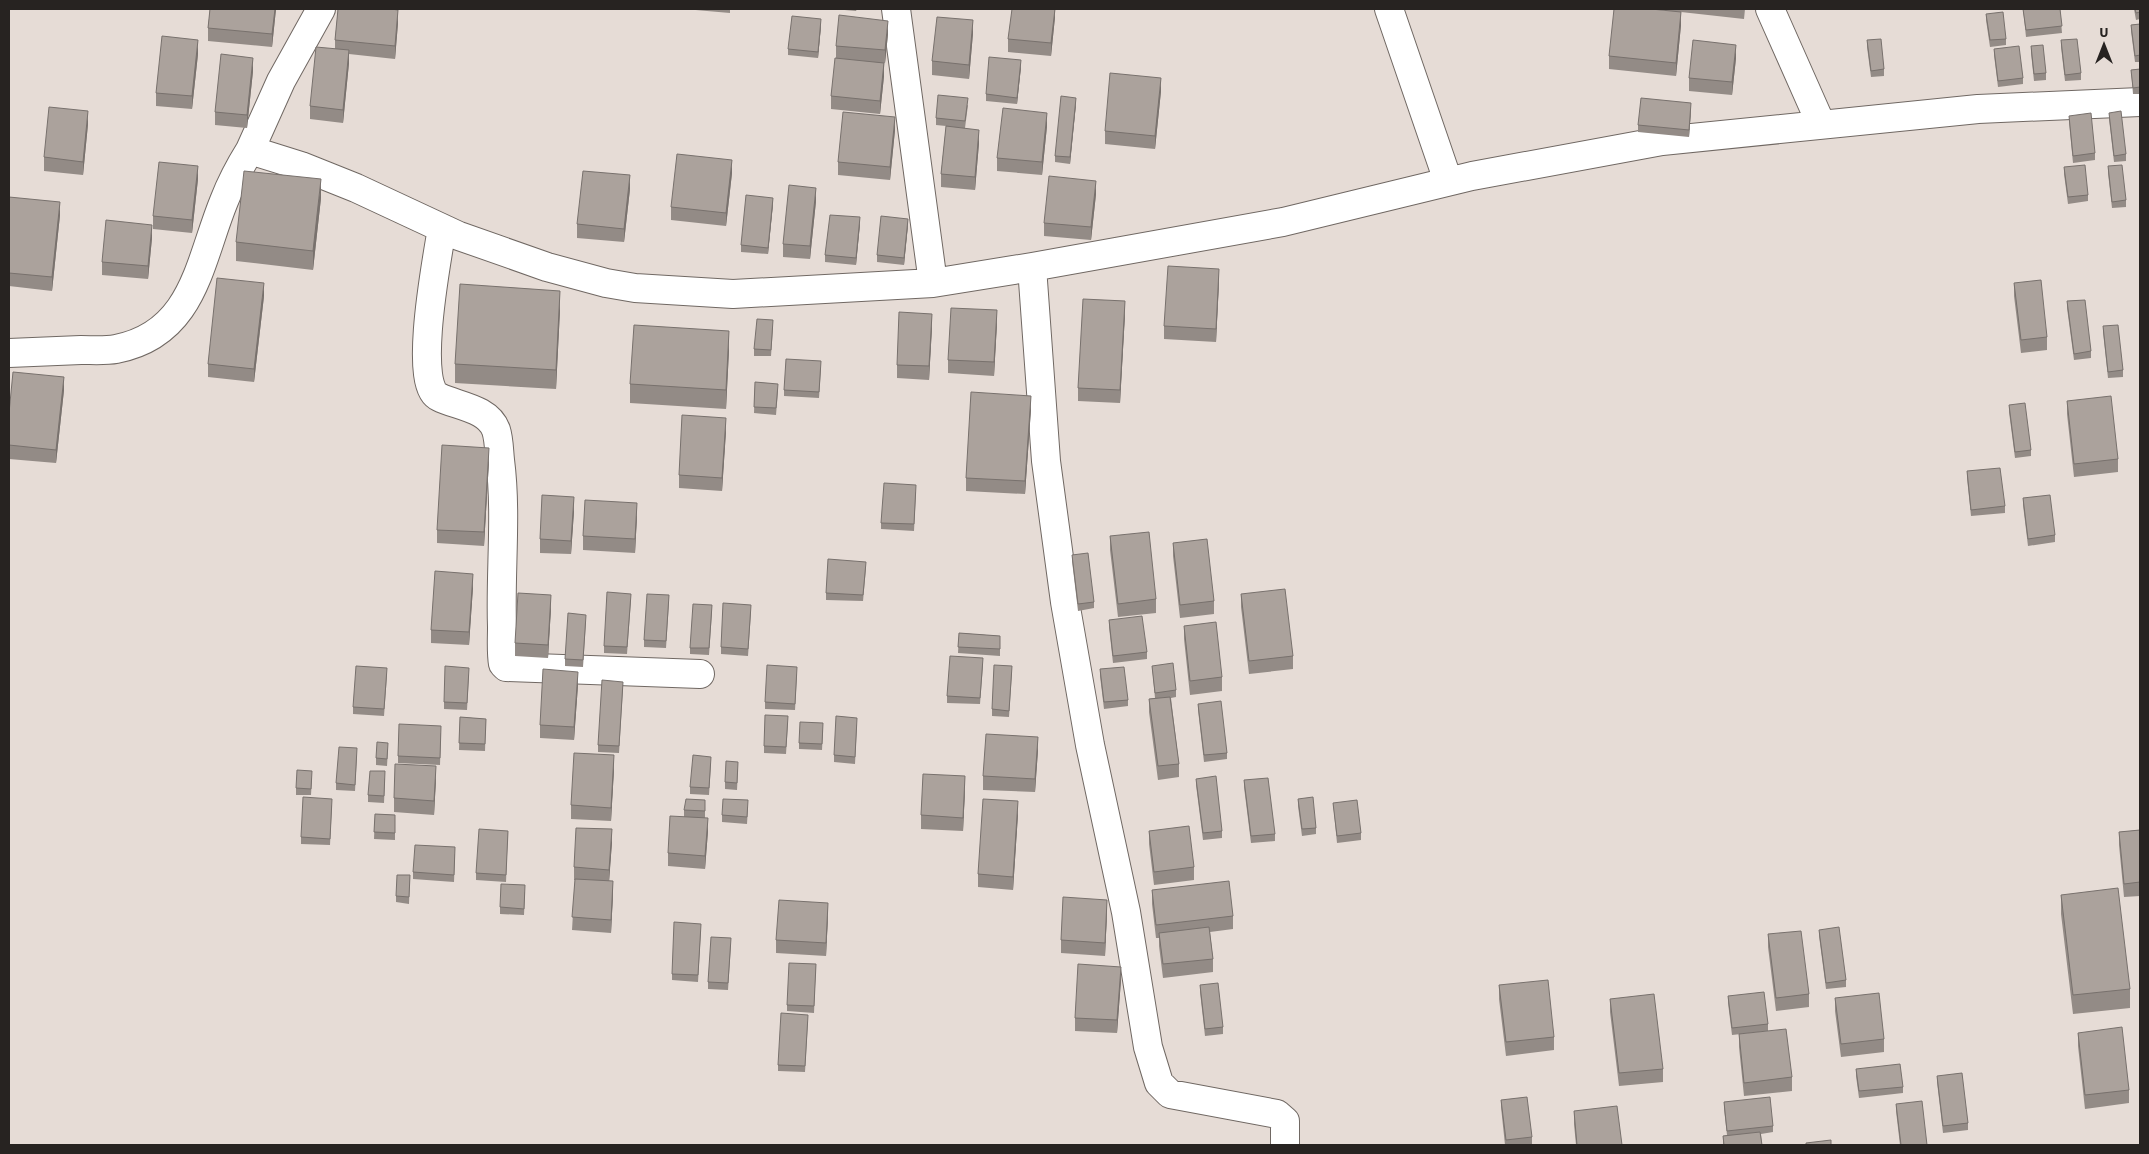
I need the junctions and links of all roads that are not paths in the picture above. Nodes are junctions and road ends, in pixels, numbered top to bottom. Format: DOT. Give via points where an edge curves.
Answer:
graph roads {
  1 [pos="321,9"];
  2 [pos="896,9"];
  3 [pos="1389,9"];
  4 [pos="1770,9"];
  5 [pos="2140,102"];
  6 [pos="1821,124"];
  7 [pos="250,150"];
  8 [pos="1448,181"];
  9 [pos="435,225"];
  10 [pos="1032,267"];
  11 [pos="933,283"];
  12 [pos="9,353"];
  13 [pos="700,674"];
  14 [pos="1285,1145"];
  1 -- 7 [label="street" via="281,81"];
  2 -- 11 [label="street"];
  3 -- 8 [label="street"];
  4 -- 6 [label="street"];
  5 -- 6 [label="street" via="1978,110"];
  6 -- 8 [label="street" via="1662,141"];
  7 -- 9 [label="street" via="302,166"];
  7 -- 12 [label="street" via="224,201 194,287 181,310 161,329 141,342 115,349"];
  8 -- 10 [label="street" via="1284,222"];
  9 -- 11 [label="street" via="547,267 635,288 733,294"];
  9 -- 13 [label="street" via="427,320 428,380 436,396 474,410 488,419 496,430 503,483 500,584 503,664 506,667"];
  10 -- 11 [label="street"];
  10 -- 14 [label="street" via="1046,460 1065,602 1090,745 1126,912 1148,1047 1156,1075 1170,1094 1277,1114 1285,1121"];
}
